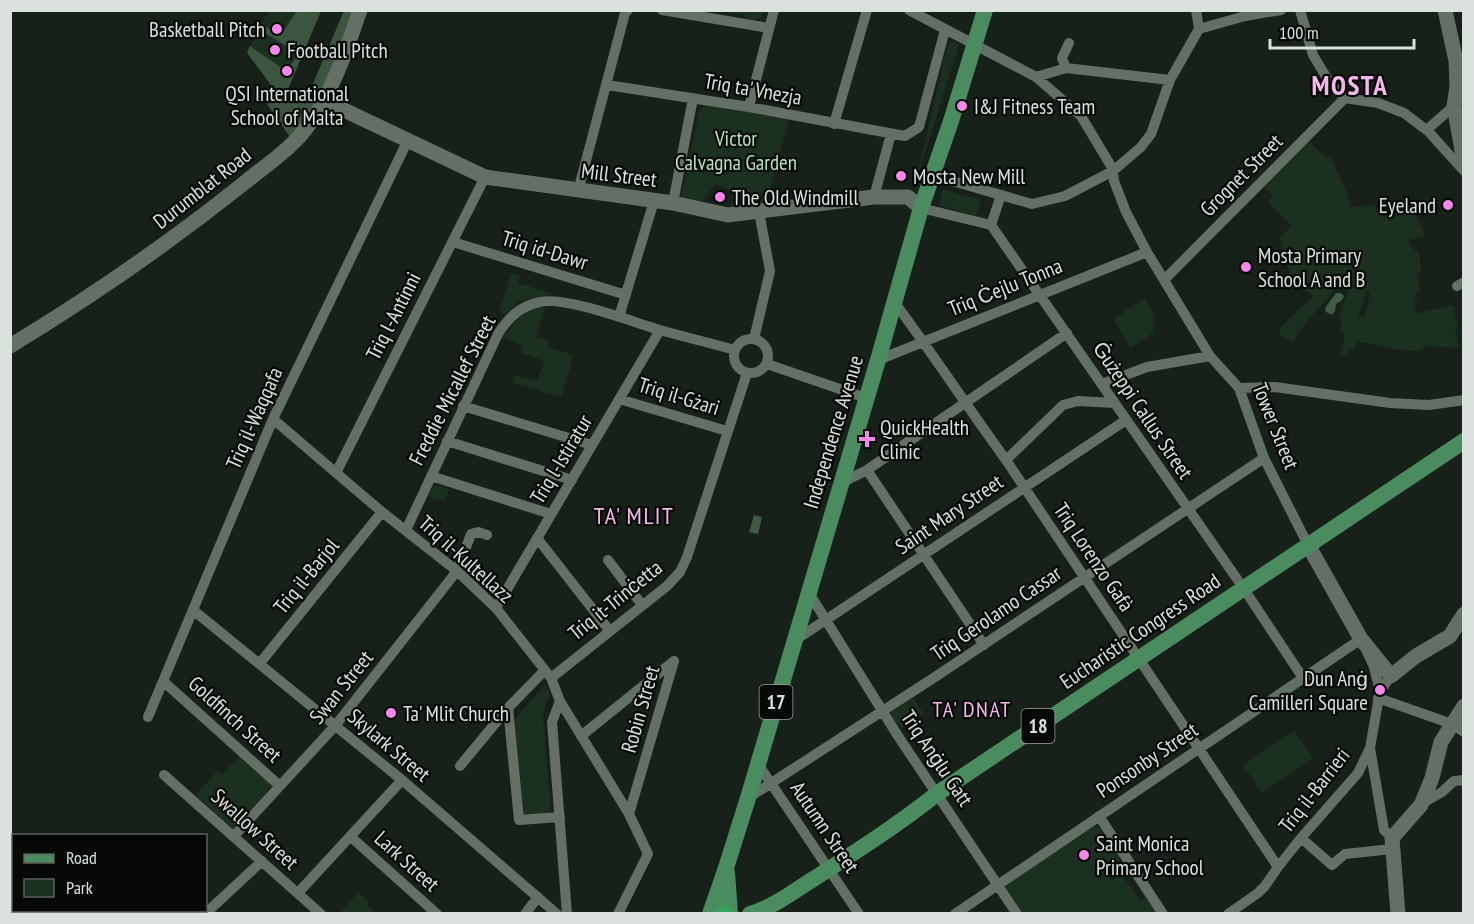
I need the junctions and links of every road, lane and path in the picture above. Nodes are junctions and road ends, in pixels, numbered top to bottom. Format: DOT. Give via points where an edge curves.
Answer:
graph roads {
  1 [pos="360,10"];
  2 [pos="628,10"];
  3 [pos="662,10"];
  4 [pos="774,10"];
  5 [pos="867,10"];
  6 [pos="909,10"];
  7 [pos="985,10"];
  8 [pos="1196,10"];
  9 [pos="1281,10"];
  10 [pos="1300,10"];
  11 [pos="1445,10"];
  12 [pos="769,28"];
  13 [pos="1198,28"];
  14 [pos="945,30"];
  15 [pos="1069,43"];
  16 [pos="975,44"];
  17 [pos="1065,68"];
  18 [pos="1036,77"];
  19 [pos="1170,80"];
  20 [pos="607,85"];
  21 [pos="1460,87"];
  22 [pos="1345,98"];
  23 [pos="693,99"];
  24 [pos="323,100"];
  25 [pos="1454,106"];
  26 [pos="749,107"];
  27 [pos="834,124"];
  28 [pos="1428,131"];
  29 [pos="891,134"];
  30 [pos="408,141"];
  31 [pos="1463,153"];
  32 [pos="1464,161"];
  33 [pos="1112,169"];
  34 [pos="1464,171"];
  35 [pos="932,175"];
  36 [pos="484,177"];
  37 [pos="578,191"];
  38 [pos="1001,195"];
  39 [pos="874,197"];
  40 [pos="654,201"];
  41 [pos="673,203"];
  42 [pos="921,208"];
  43 [pos="759,212"];
  44 [pos="991,225"];
  45 [pos="453,242"];
  46 [pos="1147,252"];
  47 [pos="1165,279"];
  48 [pos="1040,294"];
  49 [pos="626,295"];
  50 [pos="895,303"];
  51 [pos="619,318"];
  52 [pos="660,330"];
  53 [pos="1067,333"];
  54 [pos="754,339"];
  55 [pos="923,341"];
  56 [pos="10,346"];
  57 [pos="735,350"];
  58 [pos="1210,356"];
  59 [pos="878,360"];
  60 [pos="767,364"];
  61 [pos="747,373"];
  62 [pos="1102,384"];
  63 [pos="1239,388"];
  64 [pos="866,398"];
  65 [pos="619,399"];
  66 [pos="1464,400"];
  67 [pos="1114,403"];
  68 [pos="964,404"];
  69 [pos="463,405"];
  70 [pos="273,419"];
  71 [pos="1126,420"];
  72 [pos="727,431"];
  73 [pos="447,441"];
  74 [pos="1464,441"];
  75 [pos="592,445"];
  76 [pos="1264,458"];
  77 [pos="1006,460"];
  78 [pos="867,470"];
  79 [pos="336,473"];
  80 [pos="431,476"];
  81 [pos="572,480"];
  82 [pos="841,483"];
  83 [pos="1023,487"];
  84 [pos="1186,508"];
  85 [pos="382,512"];
  86 [pos="551,514"];
  87 [pos="406,530"];
  88 [pos="486,535"];
  89 [pos="537,538"];
  90 [pos="1308,545"];
  91 [pos="923,555"];
  92 [pos="608,560"];
  93 [pos="457,571"];
  94 [pos="1085,578"];
  95 [pos="1244,589"];
  96 [pos="809,593"];
  97 [pos="642,605"];
  98 [pos="496,608"];
  99 [pos="193,610"];
  100 [pos="1464,614"];
  101 [pos="826,620"];
  102 [pos="609,630"];
  103 [pos="1361,639"];
  104 [pos="794,641"];
  105 [pos="984,645"];
  106 [pos="1138,658"];
  107 [pos="260,663"];
  108 [pos="548,674"];
  109 [pos="1391,676"];
  110 [pos="1303,678"];
  111 [pos="164,681"];
  112 [pos="1379,694"];
  113 [pos="560,701"];
  114 [pos="1464,706"];
  115 [pos="508,708"];
  116 [pos="882,711"];
  117 [pos="148,717"];
  118 [pos="335,726"];
  119 [pos="1458,728"];
  120 [pos="581,736"];
  121 [pos="1198,748"];
  122 [pos="1370,748"];
  123 [pos="758,764"];
  124 [pos="460,766"];
  125 [pos="164,775"];
  126 [pos="402,780"];
  127 [pos="1464,780"];
  128 [pos="772,783"];
  129 [pos="280,786"];
  130 [pos="938,793"];
  131 [pos="748,798"];
  132 [pos="1421,805"];
  133 [pos="630,814"];
  134 [pos="1099,816"];
  135 [pos="560,817"];
  136 [pos="234,837"];
  137 [pos="351,837"];
  138 [pos="1301,838"];
  139 [pos="1392,844"];
  140 [pos="262,861"];
  141 [pos="1278,867"];
  142 [pos="726,868"];
  143 [pos="830,868"];
  144 [pos="998,884"];
  145 [pos="298,893"];
  146 [pos="538,897"];
  147 [pos="1395,909"];
  148 [pos="205,914"];
  149 [pos="321,914"];
  150 [pos="437,914"];
  151 [pos="525,914"];
  152 [pos="557,914"];
  153 [pos="567,914"];
  154 [pos="618,914"];
  155 [pos="710,914"];
  156 [pos="730,914"];
  157 [pos="750,914"];
  158 [pos="859,914"];
  159 [pos="954,914"];
  160 [pos="1017,914"];
  161 [pos="1163,914"];
  162 [pos="1228,914"];
  1 -- 24 [label="street, Durumblat Road"];
  2 -- 20 [label="street"];
  3 -- 12 [label="street"];
  4 -- 12 [label="street"];
  5 -- 27 [label="street"];
  6 -- 14 [label="street, Tower Street"];
  7 -- 16 [label="main road, Independence Avenue / 17"];
  8 -- 13 [label="street"];
  9 -- 13 [label="street"];
  10 -- 22 [label="street" via="1313,55 1331,85"];
  11 -- 21 [label="street"];
  12 -- 26 [label="street"];
  13 -- 19 [label="street"];
  14 -- 16 [label="street, Tower Street"];
  14 -- 29 [label="street" via="918,127 905,136"];
  15 -- 17 [label="street" via="1062,58"];
  16 -- 18 [label="street, Tower Street"];
  16 -- 35 [label="main road, Independence Avenue / 17"];
  17 -- 18 [label="street"];
  17 -- 19 [label="street"];
  18 -- 33 [label="street, Tower Street" via="1081,116"];
  19 -- 33 [label="street" via="1151,135"];
  20 -- 23 [label="street, Triq ta' Vnezja"];
  20 -- 37 [label="street"];
  21 -- 25 [label="street"];
  22 -- 28 [label="street" via="1378,103 1404,113"];
  22 -- 47 [label="street, Grognet Street"];
  23 -- 26 [label="street, Triq ta' Vnezja"];
  23 -- 41 [label="street"];
  24 -- 30 [label="street, Mill Street"];
  24 -- 56 [label="street, Durumblat Road" via="291,145 207,213 64,314"];
  25 -- 28 [label="street"];
  25 -- 31 [label="street"];
  26 -- 27 [label="street, Triq ta' Vnezja"];
  27 -- 29 [label="street, Triq ta' Vnezja"];
  28 -- 34 [label="street"];
  29 -- 39 [label="street"];
  30 -- 36 [label="street, Mill Street"];
  30 -- 70 [label="street, Triq il-Waqqafa"];
  31 -- 32 [label="street"];
  33 -- 38 [label="street" via="1065,196 1032,204"];
  33 -- 46 [label="street, Tower Street" via="1126,212"];
  35 -- 38 [label="street"];
  35 -- 42 [label="main road, Independence Avenue / 17"];
  36 -- 37 [label="street, Mill Street"];
  36 -- 45 [label="street, Triq l-Antinni"];
  37 -- 40 [label="street, Mill Street"];
  38 -- 44 [label="street"];
  39 -- 42 [label="street, Mill Street" via="908,197"];
  39 -- 43 [label="street, Mill Street"];
  40 -- 41 [label="street, Mill Street"];
  40 -- 49 [label="street"];
  41 -- 43 [label="street, Mill Street" via="728,215"];
  42 -- 44 [label="street"];
  42 -- 50 [label="main road, Independence Avenue / 17"];
  43 -- 54 [label="street" via="770,271"];
  44 -- 48 [label="street, Ġużeppi Callus Street"];
  45 -- 49 [label="street, Triq id-Dawr"];
  45 -- 79 [label="street, Triq l-Antinni"];
  46 -- 47 [label="street, Tower Street"];
  46 -- 48 [label="street, Triq Ċejlu Tonna"];
  47 -- 58 [label="street, Tower Street"];
  48 -- 53 [label="street, Ġużeppi Callus Street"];
  48 -- 55 [label="street, Triq Ċejlu Tonna"];
  49 -- 51 [label="street"];
  50 -- 55 [label="street, Triq Lorenzo Gafà"];
  50 -- 59 [label="main road, Independence Avenue / 17"];
  51 -- 52 [label="street, Freddie Micallef Street"];
  51 -- 69 [label="street, Freddie Micallef Street" via="556,301 527,306 514,314 498,334"];
  52 -- 57 [label="street, Freddie Micallef Street"];
  52 -- 65 [label="street, Triq l-Istiratur"];
  53 -- 62 [label="street, Ġużeppi Callus Street"];
  53 -- 68 [label="street"];
  54 -- 57 [label="street" via="743,341"];
  54 -- 60 [label="street" via="767,348"];
  55 -- 59 [label="street, Triq Ċejlu Tonna"];
  55 -- 68 [label="street, Triq Lorenzo Gafà"];
  57 -- 61 [label="street" via="737,367"];
  58 -- 62 [label="street" via="1147,368"];
  58 -- 63 [label="street, Tower Street"];
  59 -- 64 [label="main road, Independence Avenue / 17"];
  60 -- 61 [label="street" via="759,372"];
  60 -- 64 [label="street"];
  61 -- 72 [label="street, Triq it-Trinċetta"];
  62 -- 67 [label="street, Ġużeppi Callus Street"];
  63 -- 66 [label="street" via="1275,387 1390,403 1429,405"];
  63 -- 76 [label="street, Tower Street"];
  64 -- 82 [label="main road, Independence Avenue / 17"];
  65 -- 72 [label="street, Triq il-Gżari"];
  65 -- 75 [label="street, Triq l-Istiratur"];
  67 -- 71 [label="street, Ġużeppi Callus Street"];
  67 -- 77 [label="street" via="1063,405"];
  68 -- 77 [label="street, Triq Lorenzo Gafà"];
  68 -- 78 [label="street"];
  69 -- 73 [label="street, Freddie Micallef Street"];
  69 -- 75 [label="street"];
  70 -- 79 [label="street, Triq il-Kultellazz"];
  70 -- 99 [label="street, Triq il-Waqqafa"];
  71 -- 83 [label="street, Saint Mary Street"];
  71 -- 84 [label="street, Ġużeppi Callus Street"];
  72 -- 97 [label="street, Triq it-Trinċetta" via="680,572"];
  73 -- 80 [label="street, Freddie Micallef Street"];
  73 -- 81 [label="street"];
  74 -- 90 [label="main road, Eucharistic Congress Road / 18"];
  75 -- 81 [label="street, Triq l-Istiratur"];
  76 -- 84 [label="street, Triq Gerolamo Cassar"];
  76 -- 90 [label="street, Tower Street"];
  77 -- 83 [label="street, Triq Lorenzo Gafà"];
  78 -- 82 [label="street"];
  78 -- 91 [label="street"];
  79 -- 85 [label="street, Triq il-Kultellazz"];
  80 -- 86 [label="street"];
  80 -- 87 [label="street, Freddie Micallef Street"];
  81 -- 86 [label="street, Triq l-Istiratur"];
  82 -- 96 [label="main road, Independence Avenue / 17"];
  83 -- 91 [label="street, Saint Mary Street"];
  83 -- 94 [label="street, Triq Lorenzo Gafà"];
  84 -- 94 [label="street, Triq Gerolamo Cassar"];
  84 -- 95 [label="street, Ġużeppi Callus Street"];
  85 -- 87 [label="street, Triq il-Kultellazz"];
  85 -- 107 [label="street, Triq il-Barjol"];
  86 -- 89 [label="street, Triq l-Istiratur"];
  87 -- 93 [label="street, Triq il-Kultellazz"];
  88 -- 93 [label="street, Swan Street" via="471,534"];
  89 -- 98 [label="street, Triq l-Istiratur"];
  89 -- 102 [label="street"];
  90 -- 95 [label="main road, Eucharistic Congress Road / 18"];
  90 -- 103 [label="street, Tower Street"];
  91 -- 101 [label="street, Saint Mary Street"];
  91 -- 105 [label="street"];
  92 -- 97 [label="street"];
  93 -- 98 [label="street, Triq il-Kultellazz"];
  93 -- 118 [label="street, Swan Street"];
  94 -- 105 [label="street, Triq Gerolamo Cassar"];
  94 -- 106 [label="street, Triq Lorenzo Gafà"];
  95 -- 106 [label="main road, Eucharistic Congress Road / 18"];
  95 -- 110 [label="street, Ġużeppi Callus Street"];
  96 -- 101 [label="street, Triq Anġlu Gatt"];
  96 -- 104 [label="main road, Independence Avenue / 17"];
  97 -- 102 [label="street, Triq it-Trinċetta"];
  98 -- 108 [label="street, Triq il-Kultellazz"];
  99 -- 107 [label="street, Skylark Street"];
  99 -- 111 [label="street, Triq il-Waqqafa"];
  100 -- 109 [label="street" via="1450,636"];
  101 -- 104 [label="street, Saint Mary Street"];
  101 -- 116 [label="street, Triq Anġlu Gatt"];
  102 -- 108 [label="street, Triq it-Trinċetta"];
  103 -- 109 [label="street, Tower Street"];
  103 -- 110 [label="street, Ponsonby Street"];
  103 -- 112 [label="street, Tower Street" via="1374,667"];
  104 -- 123 [label="main road, Independence Avenue / 17"];
  105 -- 116 [label="street, Triq Gerolamo Cassar"];
  106 -- 121 [label="street, Triq Lorenzo Gafà"];
  106 -- 130 [label="main road, Eucharistic Congress Road / 18"];
  107 -- 118 [label="street, Skylark Street"];
  108 -- 113 [label="street, Triq il-Kultellazz"];
  108 -- 115 [label="street, Triq it-Trinċetta"];
  109 -- 112 [label="street"];
  110 -- 121 [label="street, Ponsonby Street"];
  111 -- 117 [label="street, Triq il-Waqqafa"];
  111 -- 129 [label="street, Goldfinch Street"];
  112 -- 119 [label="street"];
  112 -- 122 [label="street, Triq il-Barrieri"];
  113 -- 120 [label="street, Triq il-Kultellazz"];
  113 -- 135 [label="street" via="552,722"];
  114 -- 119 [label="street"];
  115 -- 124 [label="street, Triq it-Trinċetta"];
  115 -- 135 [label="street" via="519,820"];
  116 -- 128 [label="street, Triq Gerolamo Cassar"];
  116 -- 130 [label="street, Triq Anġlu Gatt"];
  118 -- 126 [label="street, Skylark Street"];
  118 -- 129 [label="street, Swan Street"];
  119 -- 132 [label="street" via="1441,742"];
  120 -- 133 [label="street, Triq il-Kultellazz"];
  120 -- 133 [label="street, Robin Street" via="674,661"];
  121 -- 134 [label="street, Ponsonby Street"];
  121 -- 141 [label="street, Triq Lorenzo Gafà"];
  122 -- 138 [label="street, Triq il-Barrieri" via="1358,773"];
  122 -- 139 [label="street" via="1384,830"];
  123 -- 128 [label="street, Autumn Street"];
  123 -- 131 [label="main road, Independence Avenue / 17"];
  125 -- 136 [label="street, Swallow Street"];
  126 -- 137 [label="street"];
  126 -- 146 [label="street, Skylark Street"];
  127 -- 132 [label="street" via="1454,781"];
  128 -- 131 [label="street, Triq Gerolamo Cassar"];
  128 -- 143 [label="street, Autumn Street"];
  129 -- 136 [label="street, Swan Street"];
  130 -- 143 [label="main road, Eucharistic Congress Road / 18"];
  130 -- 144 [label="street, Triq Anġlu Gatt"];
  131 -- 142 [label="main road, Independence Avenue / 17"];
  132 -- 139 [label="street"];
  133 -- 154 [label="street, Triq il-Kultellazz" via="648,854"];
  134 -- 144 [label="street, Ponsonby Street"];
  134 -- 161 [label="street"];
  135 -- 153 [label="street"];
  136 -- 140 [label="street, Swallow Street"];
  137 -- 145 [label="street"];
  137 -- 150 [label="street, Lark Street"];
  138 -- 139 [label="street" via="1332,865 1345,854"];
  138 -- 141 [label="street, Triq il-Barrieri"];
  139 -- 147 [label="street"];
  140 -- 145 [label="street, Swallow Street"];
  140 -- 148 [label="street"];
  141 -- 162 [label="street, Triq il-Barrieri" via="1258,893"];
  142 -- 155 [label="main road, Independence Avenue / 17"];
  142 -- 156 [label="main road, Independence Avenue / 17"];
  143 -- 157 [label="main road, Eucharistic Congress Road / 18" via="766,909"];
  143 -- 158 [label="street, Autumn Street"];
  144 -- 159 [label="street, Ponsonby Street"];
  144 -- 160 [label="street, Triq Anġlu Gatt"];
  145 -- 149 [label="street, Swallow Street"];
  146 -- 151 [label="street"];
  146 -- 152 [label="street, Skylark Street"];
}
